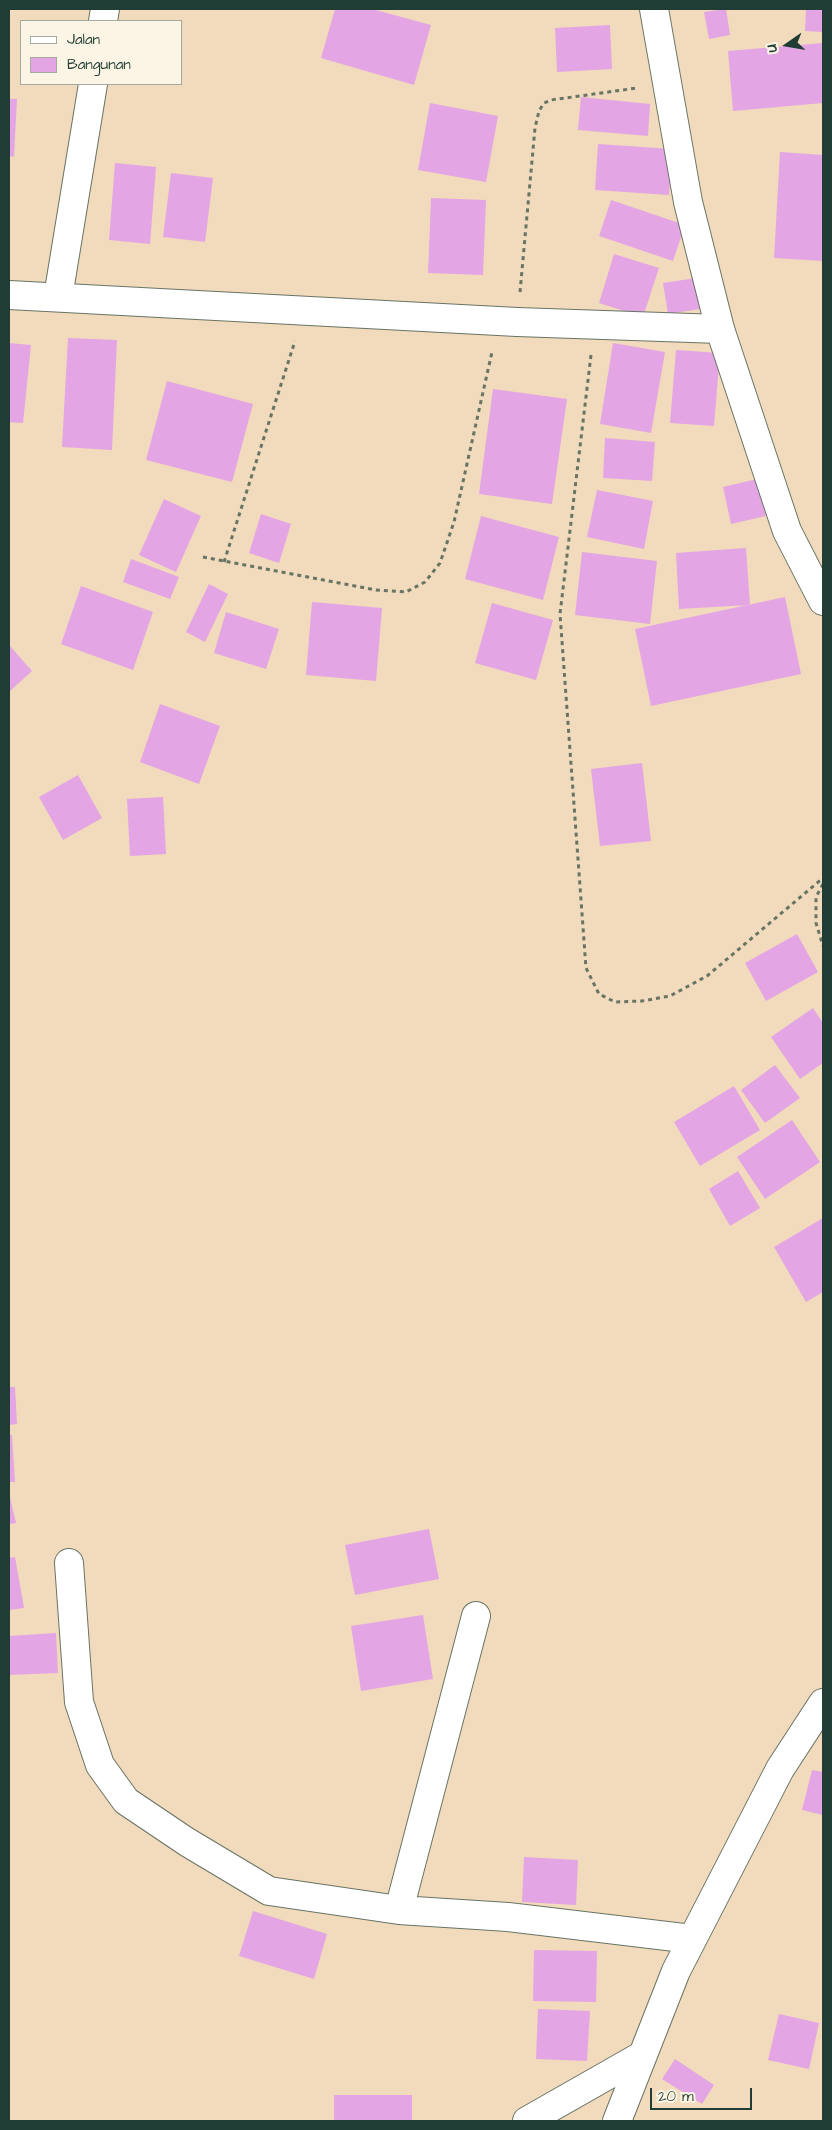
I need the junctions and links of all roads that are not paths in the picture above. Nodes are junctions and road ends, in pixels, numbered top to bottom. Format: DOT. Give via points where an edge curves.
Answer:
graph roads {
  1 [pos="654,9"];
  2 [pos="93,85"];
  3 [pos="9,295"];
  4 [pos="58,297"];
  5 [pos="720,329"];
  6 [pos="823,601"];
  7 [pos="69,1563"];
  8 [pos="476,1616"];
  9 [pos="823,1703"];
  10 [pos="400,1910"];
  11 [pos="692,1939"];
  12 [pos="643,2055"];
  13 [pos="527,2121"];
  14 [pos="617,2121"];
  1 -- 5 [label="street" via="688,202"];
  2 -- 4 [label="street"];
  3 -- 4 [label="street"];
  4 -- 5 [label="street" via="508,322"];
  5 -- 6 [label="street" via="787,531"];
  7 -- 10 [label="street" via="79,1702 100,1765 126,1801 269,1891"];
  8 -- 10 [label="street"];
  9 -- 11 [label="street" via="780,1769"];
  10 -- 11 [label="street" via="508,1917"];
  11 -- 12 [label="street" via="676,1970"];
  12 -- 13 [label="street"];
  12 -- 14 [label="street"];
}
